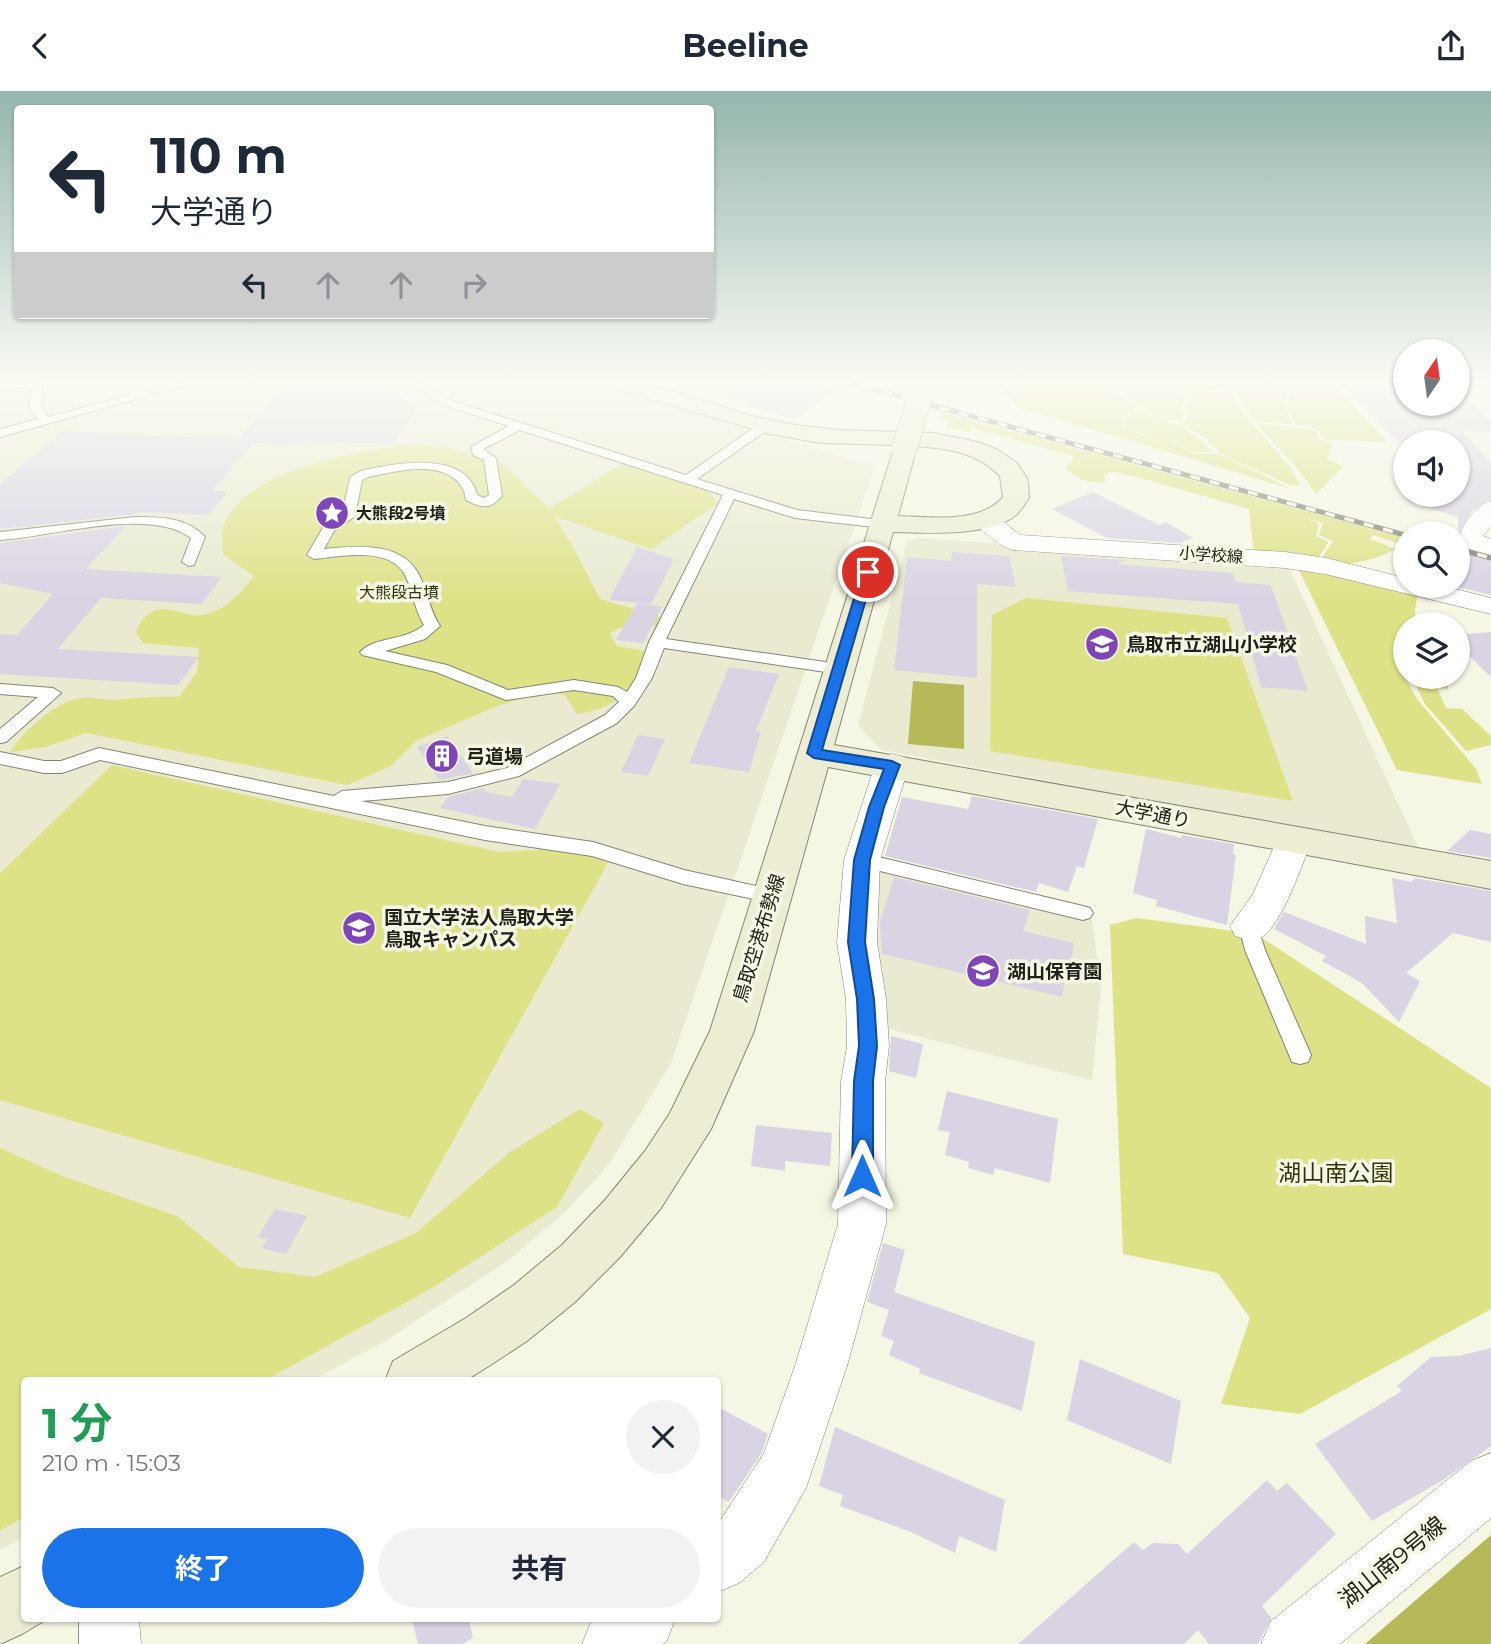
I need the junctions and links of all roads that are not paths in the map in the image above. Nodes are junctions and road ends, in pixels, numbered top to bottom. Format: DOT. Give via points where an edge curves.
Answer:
graph roads {
  1 [pos="480,453"];
  2 [pos="604,453"];
  3 [pos="725,453"];
  4 [pos="903,453"];
  5 [pos="984,453"];
  6 [pos="687,480"];
  7 [pos="729,495"];
  8 [pos="1491,509"];
  9 [pos="986,520"];
  10 [pos="883,524"];
  11 [pos="0,536"];
  12 [pos="1491,547"];
  13 [pos="189,562"];
  14 [pos="1393,583"];
  15 [pos="1457,598"];
  16 [pos="1491,606"];
  17 [pos="657,642"];
  18 [pos="839,669"];
  19 [pos="0,689"];
  20 [pos="628,702"];
  21 [pos="0,738"];
  22 [pos="814,753"];
  23 [pos="0,758"];
  24 [pos="892,765"];
  25 [pos="320,799"];
  26 [pos="1294,840"];
  27 [pos="862,860"];
  28 [pos="1491,875"];
  29 [pos="772,896"];
  30 [pos="1083,913"];
  31 [pos="1250,926"];
  32 [pos="1300,1055"];
  33 [pos="420,1377"];
  34 [pos="1491,1481"];
  35 [pos="721,1559"];
  36 [pos="21,1600"];
  37 [pos="0,1612"];
  38 [pos="109,1622"];
  39 [pos="641,1622"];
  40 [pos="110,1644"];
  41 [pos="613,1644"];
  42 [pos="1292,1644"];
  1 -- 20 [label="lane" via="490,458 493,466 496,496 485,504 471,497 469,488 444,469 405,466 356,478 348,516 330,529 314,555 376,552 408,566 420,607 432,626 415,639 368,652 441,668 506,695 574,685 618,692"];
  2 -- 6 [label="lane"];
  3 -- 6 [label="lane"];
  4 -- 10 [label="main road, 鳥取空港布勢線, bridge"];
  5 -- 9 [label="main road" via="1012,471 1017,487 1016,499 1008,509"];
  6 -- 7 [label="lane"];
  7 -- 10 [label="lane" via="796,514"];
  7 -- 17 [label="lane"];
  8 -- 12 [label="street" via="1467,540"];
  9 -- 10 [label="main road"];
  9 -- 14 [label="street, 小学校線" via="1013,542 1285,561"];
  10 -- 18 [label="main road, 鳥取空港布勢線"];
  11 -- 13 [label="lane" via="163,521 185,527 198,537"];
  15 -- 16 [label="street, 小学校線"];
  17 -- 18 [label="lane"];
  17 -- 20 [label="lane" via="644,678"];
  18 -- 22 [label="main road, 鳥取空港布勢線"];
  19 -- 21 [label="lane" via="52,693"];
  20 -- 25 [label="lane" via="594,731 513,772 448,788"];
  22 -- 24 [label="main road, 大学通り"];
  22 -- 29 [label="main road, 鳥取空港布勢線"];
  23 -- 25 [label="lane" via="62,767 99,754"];
  24 -- 26 [label="main road, 大学通り"];
  24 -- 27 [label="street"];
  25 -- 29 [label="lane" via="593,849 683,877"];
  26 -- 28 [label="main road, 大学通り"];
  26 -- 31 [label="street" via="1269,900"];
  27 -- 30 [label="lane"];
  27 -- 35 [label="street" via="857,942 868,1046 863,1081 862,1224 786,1468 743,1541"];
  29 -- 33 [label="main road, 鳥取空港布勢線" via="732,1031 710,1084 680,1141 637,1201 575,1267 509,1322"];
  31 -- 32 [label="lane" via="1255,950"];
  34 -- 42 [label="street, 湖山南9号線"];
  36 -- 37 [label="main road"];
  38 -- 40 [label="street"];
  39 -- 41 [label="street"];
}
